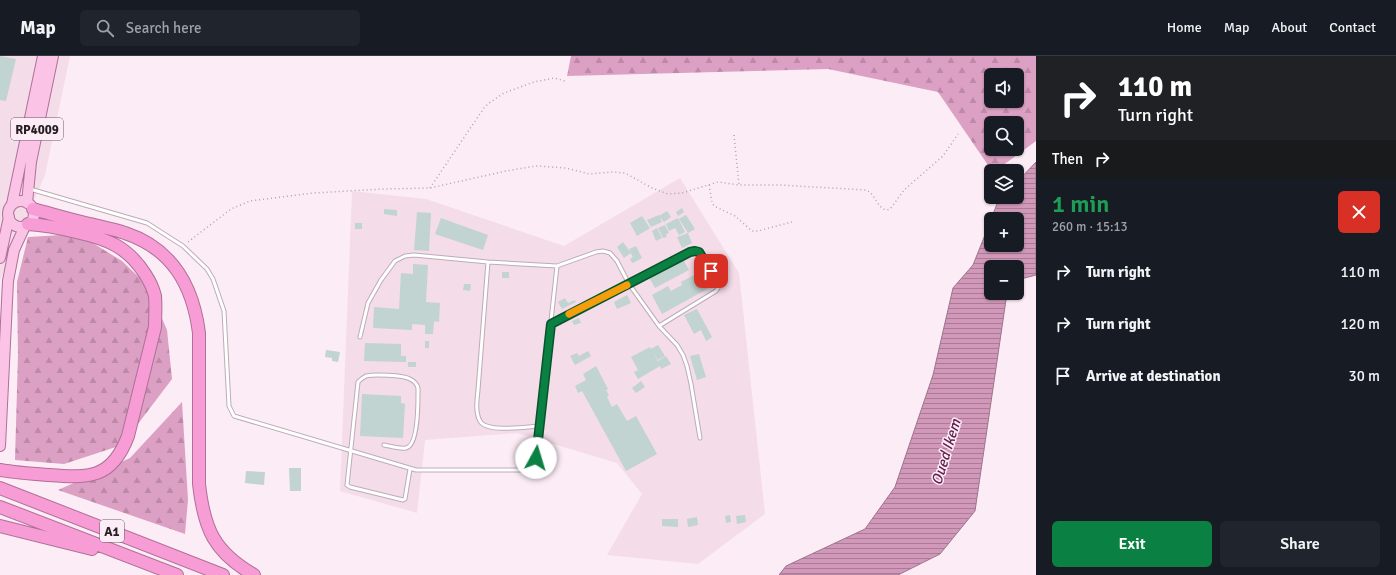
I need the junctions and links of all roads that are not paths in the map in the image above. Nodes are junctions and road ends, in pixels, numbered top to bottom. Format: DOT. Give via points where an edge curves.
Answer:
graph roads {
  1 [pos="43,56"];
  2 [pos="53,56"];
  3 [pos="28,188"];
  4 [pos="12,204"];
  5 [pos="30,206"];
  6 [pos="9,217"];
  7 [pos="26,225"];
  8 [pos="0,258"];
  9 [pos="488,262"];
  10 [pos="557,266"];
  11 [pos="629,284"];
  12 [pos="551,324"];
  13 [pos="659,326"];
  14 [pos="360,337"];
  15 [pos="540,426"];
  16 [pos="700,438"];
  17 [pos="0,446"];
  18 [pos="384,446"];
  19 [pos="351,451"];
  20 [pos="410,469"];
  21 [pos="0,470"];
  22 [pos="0,488"];
  23 [pos="0,507"];
  24 [pos="0,526"];
  25 [pos="126,555"];
  26 [pos="177,575"];
  27 [pos="223,575"];
  28 [pos="254,575"];
  1 -- 4 [label="main road, RP4009"];
  2 -- 3 [label="main road, RP4009"];
  3 -- 5 [label="main road, RP4009"];
  3 -- 19 [label="lane" via="147,222 183,246 207,269 224,311 229,406 234,416"];
  4 -- 5 [label="main road" via="20,201"];
  4 -- 6 [label="main road, RP4009"];
  5 -- 7 [label="main road, RP4009" via="33,218"];
  5 -- 28 [label="highway" via="142,240 167,258 185,282 197,317 199,484 202,508 212,536 220,548 232,561"];
  6 -- 7 [label="main road" via="16,226"];
  6 -- 8 [label="main road, RP4009"];
  7 -- 17 [label="main road, RP4009" via="14,250 8,281"];
  7 -- 21 [label="highway" via="52,226 99,237 122,248 140,266 151,286 156,311 155,327 128,436 113,462 101,471 87,476 71,477"];
  9 -- 10 [label="lane"];
  9 -- 14 [label="lane" via="405,256 395,262 370,298"];
  9 -- 15 [label="lane" via="478,390 479,421 492,429"];
  10 -- 11 [label="lane" via="603,251 610,253 617,261"];
  10 -- 12 [label="lane"];
  11 -- 12 [label="lane"];
  11 -- 13 [label="lane"];
  11 -- 13 [label="lane" via="690,252 699,252 718,288"];
  12 -- 15 [label="lane"];
  13 -- 16 [label="lane" via="683,354"];
  15 -- 20 [label="lane" via="536,458 527,469"];
  18 -- 19 [label="lane" via="406,448 414,441 418,388 412,379 376,375 367,376 358,382"];
  19 -- 20 [label="lane"];
  19 -- 20 [label="lane" via="348,485 350,487 403,500 406,499"];
  22 -- 27 [label="highway, A1"];
  23 -- 25 [label="highway, A1"];
  24 -- 25 [label="highway" via="56,541"];
  25 -- 26 [label="highway, A1"];
}
